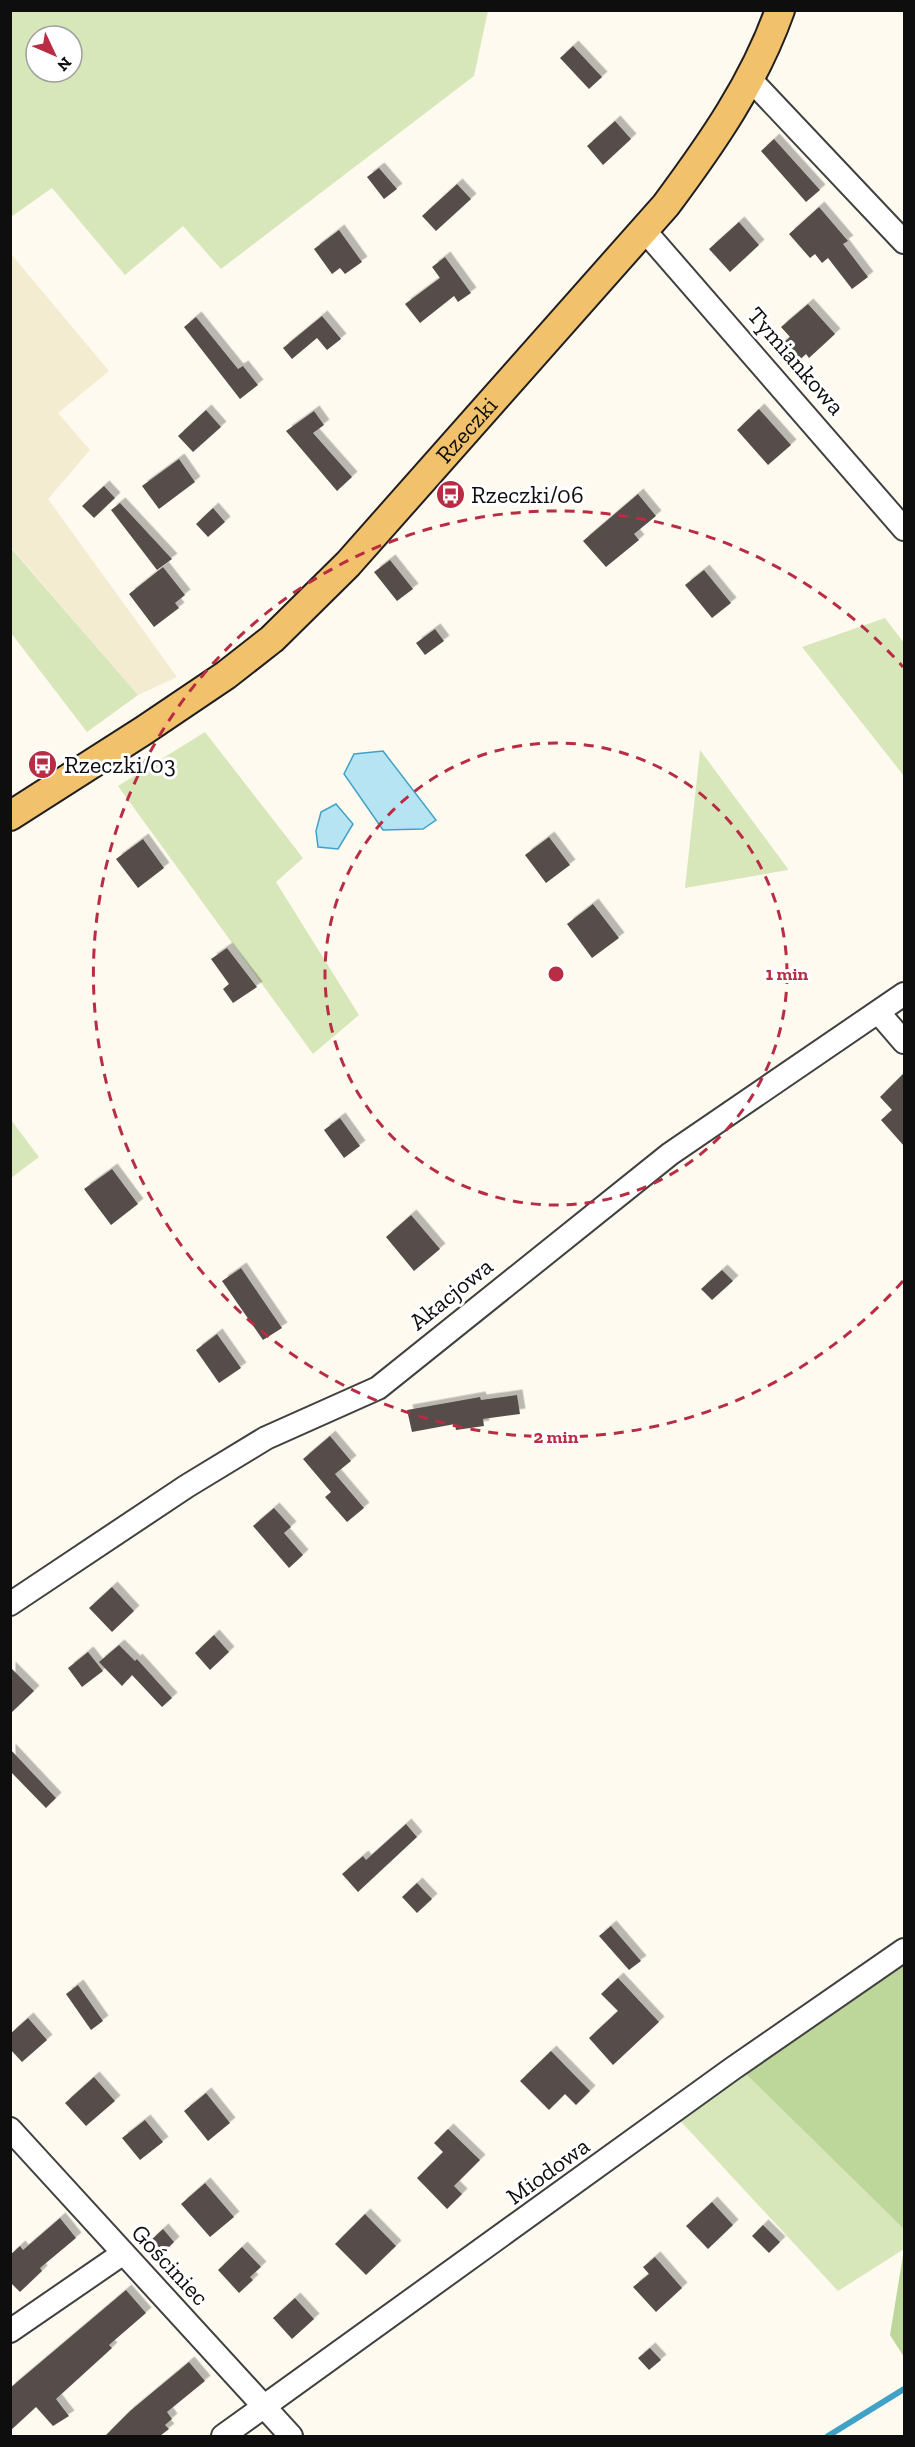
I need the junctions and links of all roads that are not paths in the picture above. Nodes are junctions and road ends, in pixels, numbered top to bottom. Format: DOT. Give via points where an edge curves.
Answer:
graph roads {
  1 [pos="780,10"];
  2 [pos="751,80"];
  3 [pos="644,230"];
  4 [pos="904,243"];
  5 [pos="904,529"];
  6 [pos="10,816"];
  7 [pos="904,994"];
  8 [pos="879,1013"];
  9 [pos="904,1042"];
  10 [pos="10,1604"];
  11 [pos="904,1950"];
  12 [pos="10,2129"];
  13 [pos="122,2254"];
  14 [pos="10,2331"];
  15 [pos="265,2408"];
  16 [pos="223,2436"];
  17 [pos="291,2436"];
  1 -- 2 [label="main road, Rzeczki"];
  2 -- 3 [label="main road, Rzeczki" via="713,143"];
  2 -- 4 [label="street"];
  3 -- 5 [label="street, Tymiankowa"];
  3 -- 6 [label="main road, Rzeczki" via="348,564 272,639 226,675"];
  7 -- 8 [label="street, Akacjowa"];
  8 -- 9 [label="street"];
  8 -- 10 [label="street, Akacjowa" via="669,1154 378,1388 266,1438"];
  11 -- 15 [label="street, Miodowa" via="732,2069"];
  12 -- 13 [label="street, Gościniec"];
  13 -- 14 [label="street"];
  13 -- 15 [label="street, Gościniec"];
  15 -- 16 [label="street, Miodowa"];
  15 -- 17 [label="street, Gościniec"];
}
